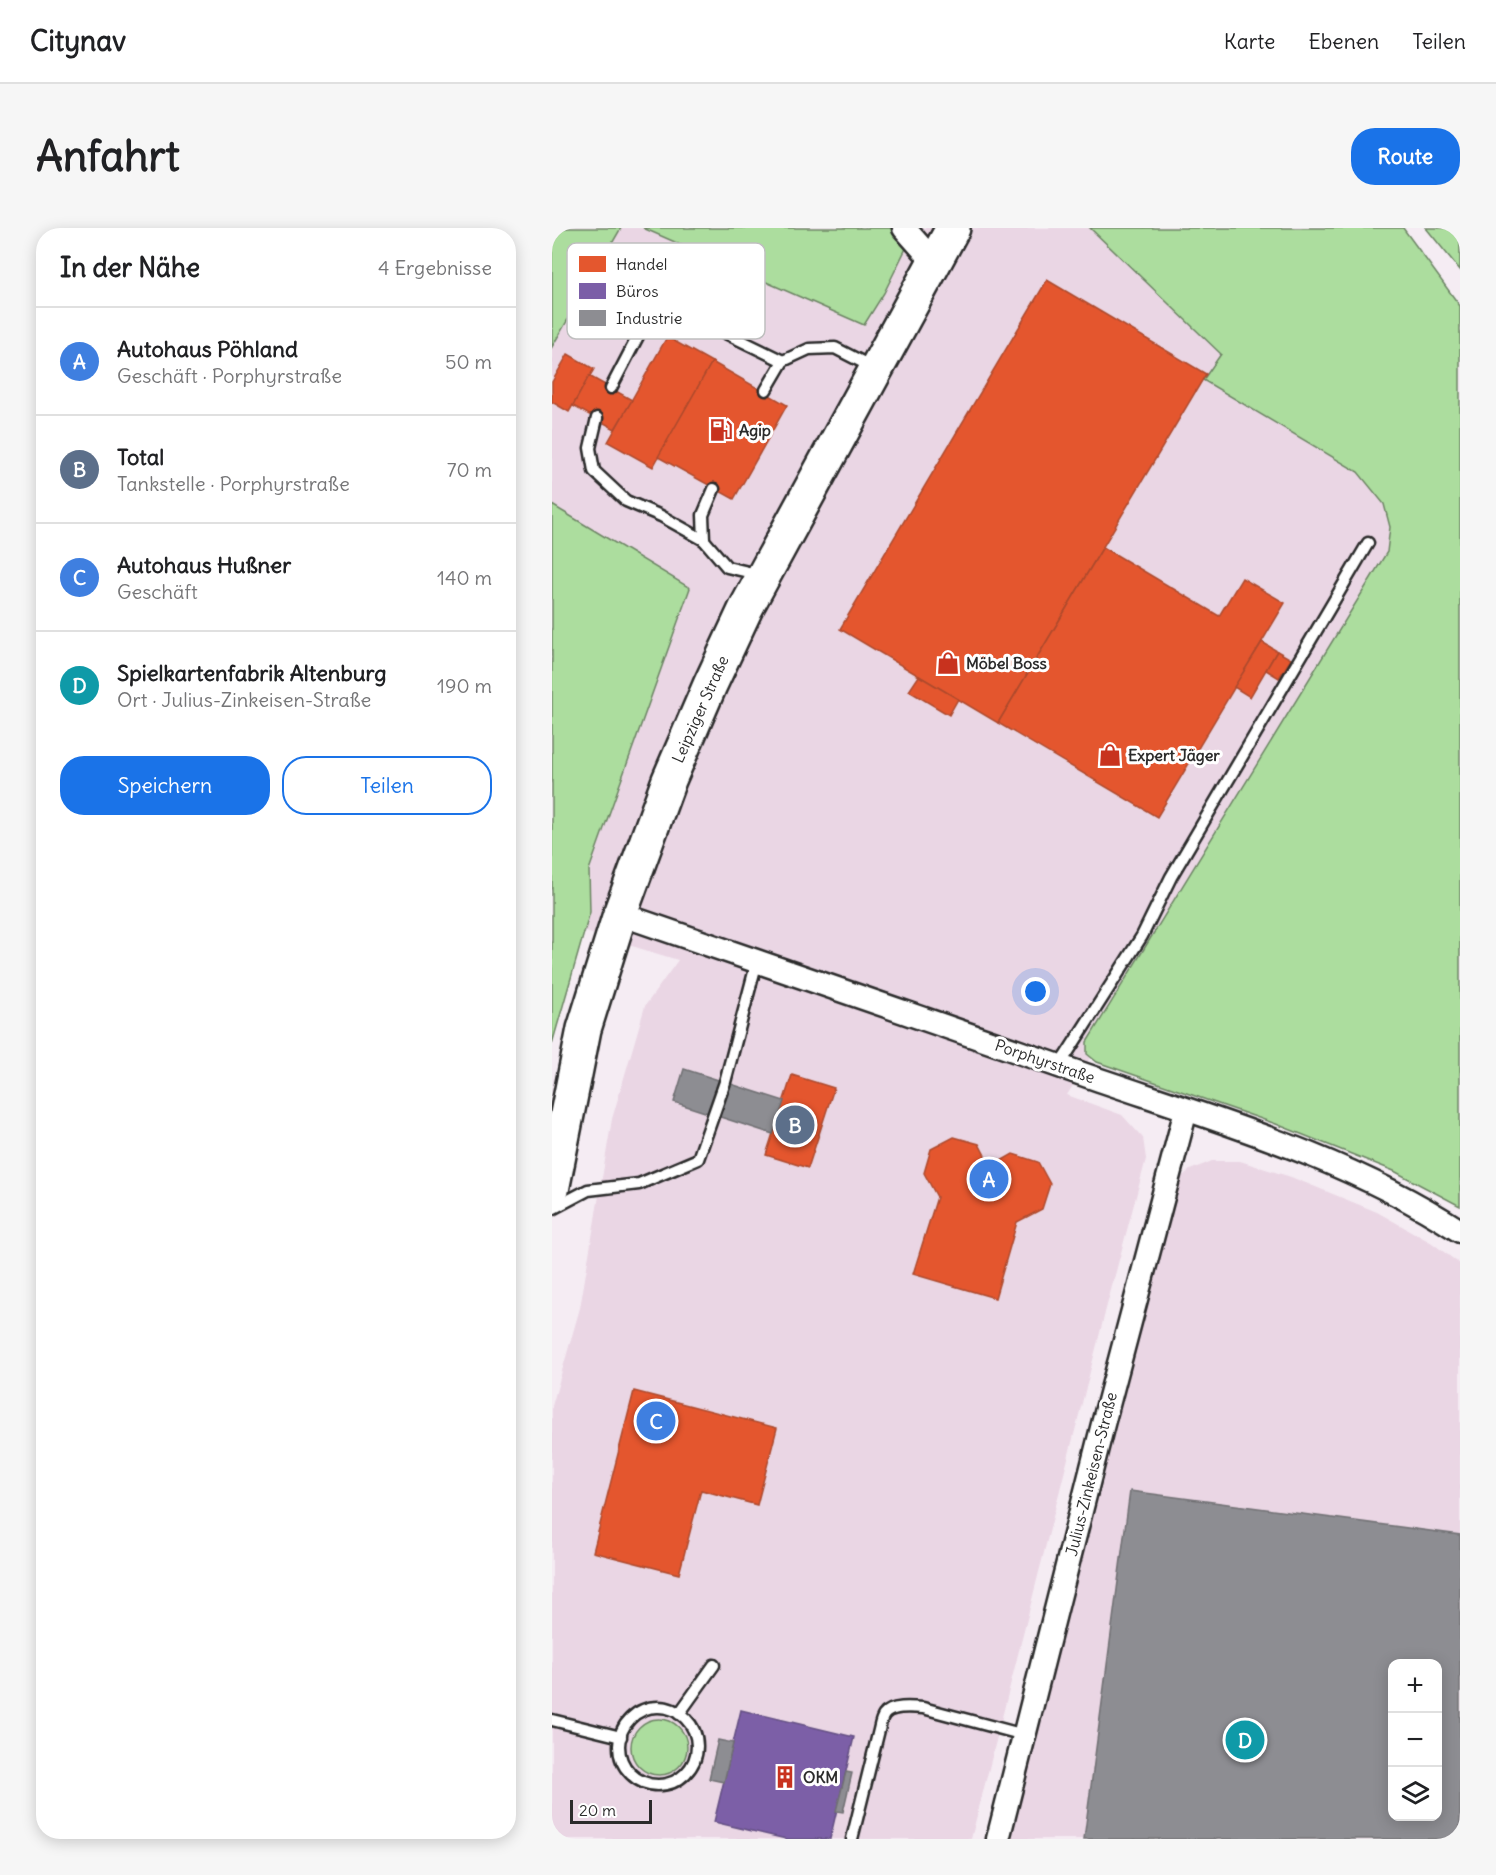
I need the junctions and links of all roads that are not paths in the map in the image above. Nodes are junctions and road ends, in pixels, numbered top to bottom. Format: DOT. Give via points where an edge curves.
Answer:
graph roads {
  1 [pos="904,228"];
  2 [pos="953,228"];
  3 [pos="934,263"];
  4 [pos="637,339"];
  5 [pos="738,339"];
  6 [pos="783,361"];
  7 [pos="875,369"];
  8 [pos="611,388"];
  9 [pos="766,390"];
  10 [pos="597,418"];
  11 [pos="714,489"];
  12 [pos="704,540"];
  13 [pos="1368,543"];
  14 [pos="764,576"];
  15 [pos="620,914"];
  16 [pos="757,960"];
  17 [pos="1059,1066"];
  18 [pos="1186,1110"];
  19 [pos="552,1190"];
  20 [pos="552,1209"];
  21 [pos="1460,1231"];
  22 [pos="714,1665"];
  23 [pos="680,1714"];
  24 [pos="552,1720"];
  25 [pos="1024,1735"];
  26 [pos="621,1737"];
  27 [pos="852,1839"];
  28 [pos="998,1839"];
  1 -- 3 [label="street"];
  2 -- 3 [label="main road, Leipziger Straße"];
  3 -- 7 [label="main road, Leipziger Straße"];
  4 -- 8 [label="lane"];
  5 -- 6 [label="lane"];
  6 -- 7 [label="lane" via="809,349 835,348"];
  6 -- 9 [label="lane"];
  7 -- 14 [label="main road, Leipziger Straße"];
  10 -- 12 [label="lane" via="590,448 594,471 626,501"];
  11 -- 12 [label="lane" via="703,515"];
  12 -- 14 [label="lane" via="728,567"];
  13 -- 17 [label="lane" via="1171,877 1142,936"];
  14 -- 15 [label="main road, Leipziger Straße" via="669,780"];
  15 -- 16 [label="street, Porphyrstraße"];
  15 -- 19 [label="main road, Leipziger Straße" via="584,1029"];
  16 -- 17 [label="street, Porphyrstraße"];
  16 -- 20 [label="lane" via="725,1082 698,1159 639,1184 588,1190"];
  17 -- 18 [label="street, Porphyrstraße"];
  18 -- 21 [label="street, Porphyrstraße" via="1333,1163 1423,1207"];
  18 -- 25 [label="street, Julius-Zinkeisen-Straße"];
  22 -- 23 [label="lane"];
  23 -- 26 [label="lane" via="668,1708 642,1710 631,1718"];
  23 -- 26 [label="lane" via="695,1733 696,1754 690,1769 670,1783 645,1783 634,1777 620,1754"];
  24 -- 26 [label="lane"];
  25 -- 27 [label="lane" via="923,1708 910,1706 888,1712 879,1730"];
  25 -- 28 [label="street, Julius-Zinkeisen-Straße"];
}
